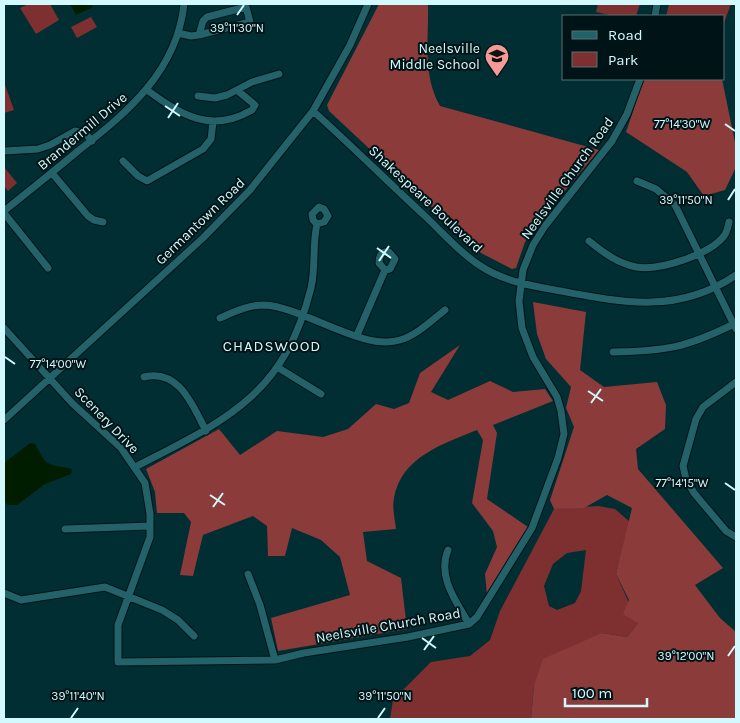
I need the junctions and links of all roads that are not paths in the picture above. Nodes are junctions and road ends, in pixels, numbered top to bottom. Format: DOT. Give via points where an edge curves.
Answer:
graph roads {
  1 [pos="184,4"];
  2 [pos="368,4"];
  3 [pos="178,33"];
  4 [pos="199,35"];
  5 [pos="279,74"];
  6 [pos="640,80"];
  7 [pos="148,90"];
  8 [pos="238,90"];
  9 [pos="198,96"];
  10 [pos="312,111"];
  11 [pos="212,122"];
  12 [pos="92,141"];
  13 [pos="4,151"];
  14 [pos="123,161"];
  15 [pos="52,172"];
  16 [pos="637,181"];
  17 [pos="4,212"];
  18 [pos="103,222"];
  19 [pos="729,222"];
  20 [pos="318,224"];
  21 [pos="589,241"];
  22 [pos="699,252"];
  23 [pos="48,268"];
  24 [pos="385,270"];
  25 [pos="736,275"];
  26 [pos="521,284"];
  27 [pos="715,286"];
  28 [pos="445,310"];
  29 [pos="302,316"];
  30 [pos="220,318"];
  31 [pos="735,327"];
  32 [pos="4,328"];
  33 [pos="357,335"];
  34 [pos="613,352"];
  35 [pos="277,367"];
  36 [pos="144,377"];
  37 [pos="50,378"];
  38 [pos="736,382"];
  39 [pos="321,394"];
  40 [pos="4,420"];
  41 [pos="206,431"];
  42 [pos="135,467"];
  43 [pos="150,526"];
  44 [pos="65,528"];
  45 [pos="736,537"];
  46 [pos="448,550"];
  47 [pos="248,574"];
  48 [pos="4,594"];
  49 [pos="128,596"];
  50 [pos="469,624"];
  51 [pos="194,636"];
  52 [pos="275,660"];
  53 [pos="118,662"];
  1 -- 3 [label="street, Brandermill Drive"];
  2 -- 10 [label="street, Germantown Road" via="350,45"];
  3 -- 4 [label="street"];
  3 -- 7 [label="street, Brandermill Drive" via="168,58"];
  4 -- 4 [label="street" via="250,22 246,7 207,17"];
  5 -- 8 [label="street"];
  6 -- 26 [label="street, Neelsville Church Road" via="612,142 533,244"];
  7 -- 11 [label="street" via="186,116"];
  7 -- 12 [label="street, Brandermill Drive"];
  8 -- 9 [label="street" via="215,98"];
  8 -- 11 [label="street" via="255,105 252,110"];
  10 -- 26 [label="street, Shakespeare Boulevard" via="464,253 495,274"];
  10 -- 37 [label="street, Germantown Road" via="230,212"];
  11 -- 14 [label="street" via="210,139 203,149 147,181"];
  12 -- 13 [label="street" via="85,133 75,131 38,149"];
  12 -- 15 [label="street, Brandermill Drive"];
  15 -- 17 [label="street, Brandermill Drive"];
  15 -- 18 [label="street" via="88,216"];
  16 -- 22 [label="street" via="656,189 675,205"];
  17 -- 23 [label="street"];
  19 -- 22 [label="street" via="723,238"];
  20 -- 29 [label="street" via="311,285"];
  21 -- 22 [label="street" via="613,259 637,267 668,265"];
  22 -- 27 [label="street"];
  24 -- 33 [label="street"];
  25 -- 27 [label="street, Shakespeare Boulevard"];
  26 -- 27 [label="street, Shakespeare Boulevard" via="642,304 680,299"];
  26 -- 50 [label="street, Neelsville Church Road" via="522,328 533,357 559,403 564,426 562,444 532,528 480,612"];
  27 -- 31 [label="street"];
  28 -- 33 [label="street" via="411,336 399,341 378,342"];
  29 -- 30 [label="street" via="280,307 262,305"];
  29 -- 33 [label="street"];
  29 -- 35 [label="street"];
  31 -- 34 [label="street" via="682,347 658,352"];
  32 -- 37 [label="street, Scenery Drive"];
  35 -- 39 [label="street"];
  35 -- 41 [label="street" via="246,403"];
  36 -- 41 [label="street" via="164,376 180,386"];
  37 -- 40 [label="street, Germantown Road"];
  37 -- 42 [label="street, Scenery Drive" via="121,448"];
  38 -- 45 [label="street" via="703,407 696,419 683,466 694,493 726,531"];
  41 -- 42 [label="street"];
  42 -- 43 [label="street, Scenery Drive" via="145,484"];
  43 -- 44 [label="street"];
  43 -- 49 [label="street, Scenery Drive" via="147,547"];
  46 -- 50 [label="street" via="444,560 445,577"];
  47 -- 52 [label="street"];
  48 -- 49 [label="street" via="20,600 105,587"];
  49 -- 51 [label="street" via="162,610"];
  49 -- 53 [label="street, Scenery Drive" via="118,625"];
  50 -- 52 [label="street, Neelsville Church Road"];
  52 -- 53 [label="street, Neelsville Church Road"];
}
